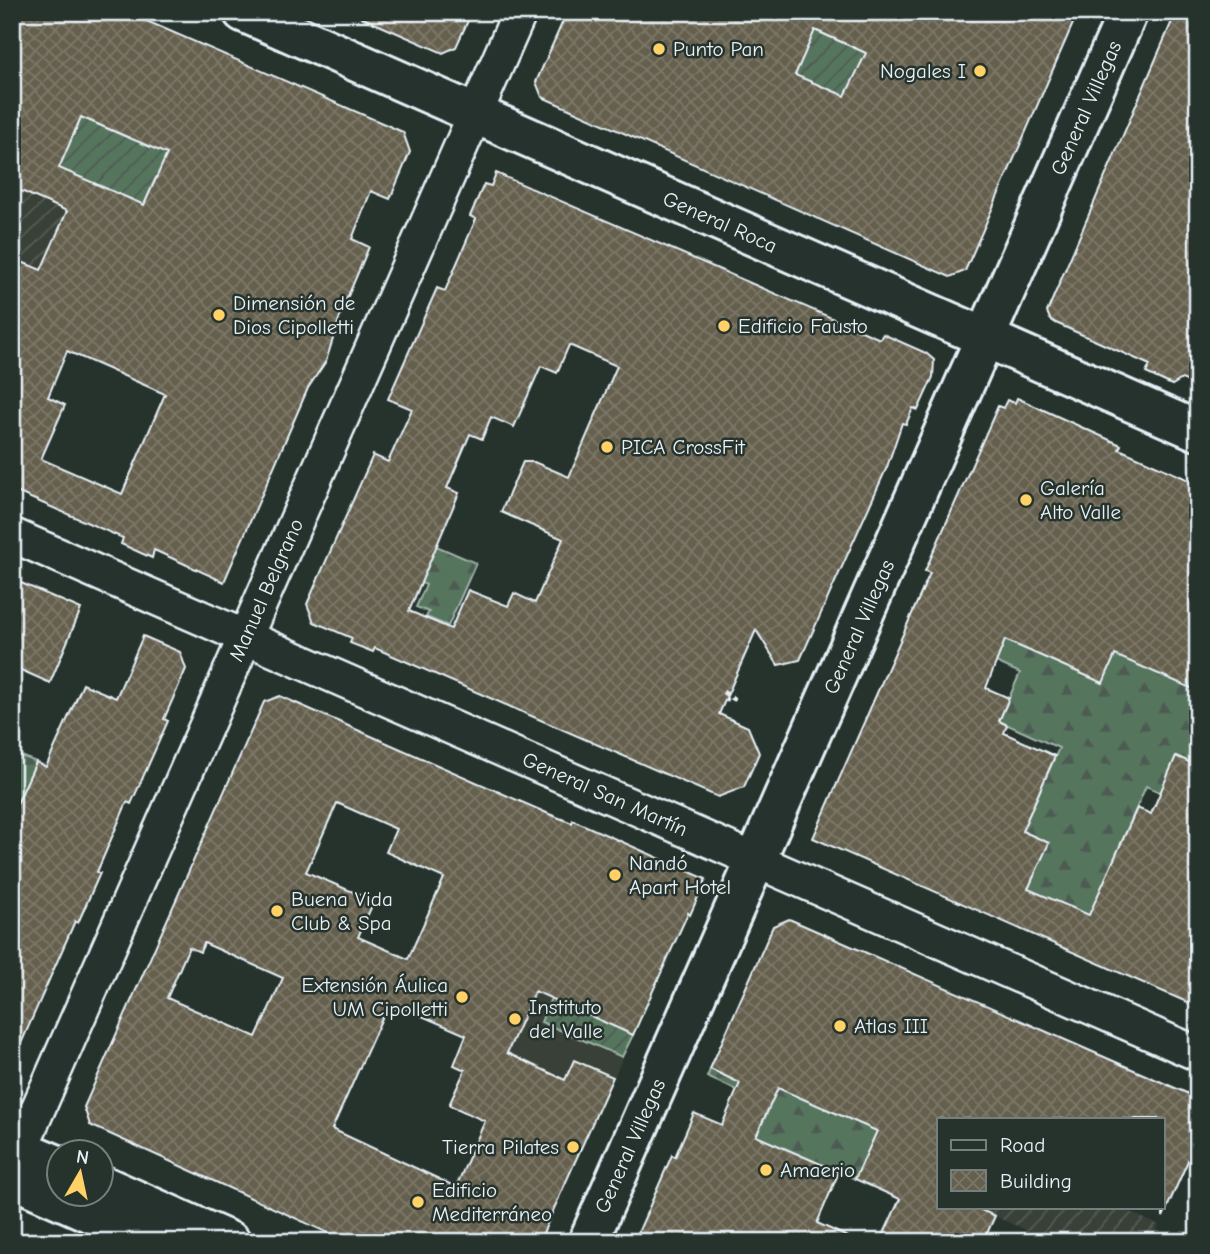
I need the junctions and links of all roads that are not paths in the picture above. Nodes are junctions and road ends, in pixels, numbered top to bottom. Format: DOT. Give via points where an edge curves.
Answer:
graph roads {
  1 [pos="243,12"];
  2 [pos="520,12"];
  3 [pos="1128,12"];
  4 [pos="475,114"];
  5 [pos="986,338"];
  6 [pos="1198,431"];
  7 [pos="12,535"];
  8 [pos="245,637"];
  9 [pos="756,860"];
  10 [pos="1198,1054"];
  11 [pos="14,1161"];
  12 [pos="46,1164"];
  13 [pos="116,1191"];
  14 [pos="157,1242"];
  15 [pos="231,1242"];
  16 [pos="588,1242"];
  1 -- 4 [label="street, General Roca"];
  2 -- 4 [label="street, Manuel Belgrano"];
  3 -- 5 [label="street, General Villegas"];
  4 -- 5 [label="street, General Roca"];
  4 -- 8 [label="street, Manuel Belgrano"];
  5 -- 6 [label="street, General Roca"];
  5 -- 9 [label="street, General Villegas"];
  7 -- 8 [label="street, General San Martín"];
  8 -- 9 [label="street, General San Martín"];
  8 -- 11 [label="street, Manuel Belgrano"];
  9 -- 10 [label="street, General San Martín"];
  9 -- 16 [label="street, General Villegas"];
  11 -- 12 [label="street"];
  11 -- 14 [label="street"];
  13 -- 15 [label="street"];
}
